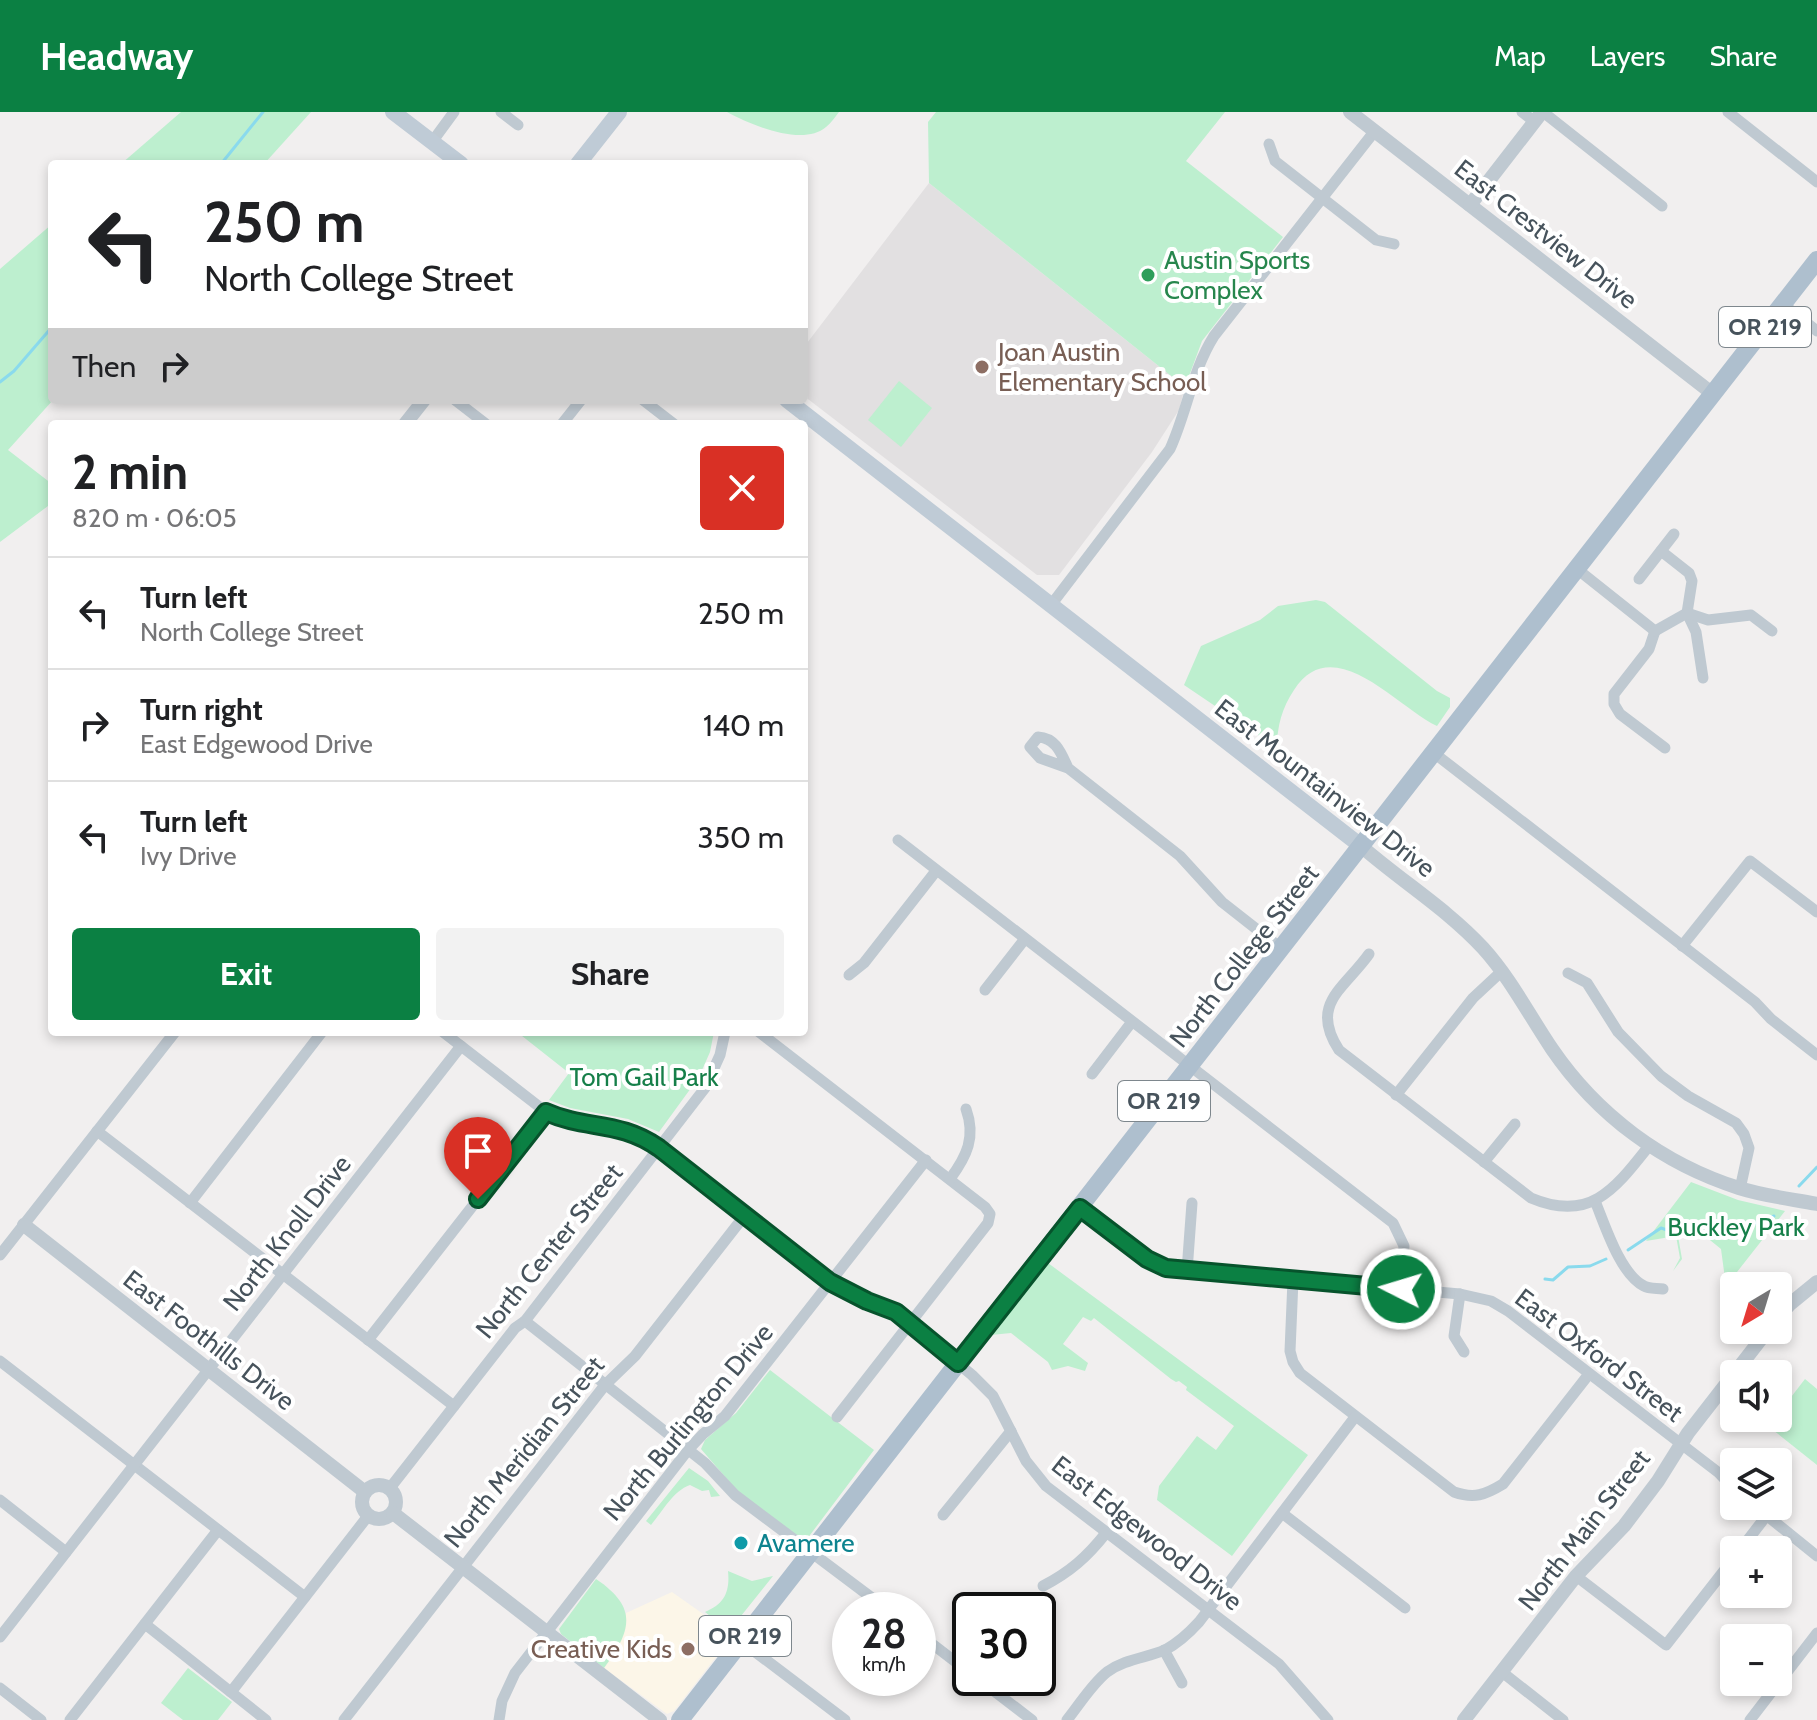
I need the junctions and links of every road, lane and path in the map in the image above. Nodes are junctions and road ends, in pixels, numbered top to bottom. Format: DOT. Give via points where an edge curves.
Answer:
graph roads {
  1 [pos="393,112"];
  2 [pos="454,112"];
  3 [pos="501,112"];
  4 [pos="619,112"];
  5 [pos="1350,112"];
  6 [pos="1522,112"];
  7 [pos="1728,112"];
  8 [pos="1540,115"];
  9 [pos="518,125"];
  10 [pos="1374,132"];
  11 [pos="432,142"];
  12 [pos="1269,144"];
  13 [pos="456,160"];
  14 [pos="581,160"];
  15 [pos="1817,182"];
  16 [pos="1322,198"];
  17 [pos="1470,205"];
  18 [pos="1662,206"];
  19 [pos="1394,244"];
  20 [pos="1817,260"];
  21 [pos="1783,304"];
  22 [pos="1817,331"];
  23 [pos="1713,394"];
  24 [pos="421,404"];
  25 [pos="460,404"];
  26 [pos="578,404"];
  27 [pos="648,404"];
  28 [pos="792,404"];
  29 [pos="408,420"];
  30 [pos="481,420"];
  31 [pos="565,420"];
  32 [pos="669,420"];
  33 [pos="1674,534"];
  34 [pos="1661,551"];
  35 [pos="1577,569"];
  36 [pos="1639,579"];
  37 [pos="1051,605"];
  38 [pos="1687,613"];
  39 [pos="1655,631"];
  40 [pos="1772,631"];
  41 [pos="1703,678"];
  42 [pos="1665,748"];
  43 [pos="1434,753"];
  44 [pos="1068,768"];
  45 [pos="898,840"];
  46 [pos="1361,846"];
  47 [pos="936,871"];
  48 [pos="1817,912"];
  49 [pos="1024,940"];
  50 [pos="1682,946"];
  51 [pos="1282,949"];
  52 [pos="1369,954"];
  53 [pos="1502,971"];
  54 [pos="1568,973"];
  55 [pos="849,975"];
  56 [pos="985,990"];
  57 [pos="1131,1023"];
  58 [pos="172,1036"];
  59 [pos="319,1036"];
  60 [pos="448,1036"];
  61 [pos="724,1036"];
  62 [pos="764,1036"];
  63 [pos="461,1046"];
  64 [pos="1817,1055"];
  65 [pos="1190,1068"];
  66 [pos="1092,1074"];
  67 [pos="1396,1095"];
  68 [pos="966,1109"];
  69 [pos="546,1112"];
  70 [pos="1515,1124"];
  71 [pos="97,1131"];
  72 [pos="1649,1146"];
  73 [pos="659,1148"];
  74 [pos="926,1160"];
  75 [pos="1484,1162"];
  76 [pos="950,1179"];
  77 [pos="1740,1189"];
  78 [pos="1595,1201"];
  79 [pos="190,1203"];
  80 [pos="1192,1203"];
  81 [pos="1817,1204"];
  82 [pos="1080,1208"];
  83 [pos="745,1215"];
  84 [pos="24,1225"];
  85 [pos="0,1255"];
  86 [pos="1187,1271"];
  87 [pos="282,1274"];
  88 [pos="1293,1280"];
  89 [pos="830,1282"];
  90 [pos="1817,1282"];
  91 [pos="1401,1289"];
  92 [pos="1663,1289"];
  93 [pos="1460,1294"];
  94 [pos="1792,1302"];
  95 [pos="525,1321"];
  96 [pos="910,1323"];
  97 [pos="368,1340"];
  98 [pos="1757,1344"];
  99 [pos="1464,1352"];
  100 [pos="0,1361"];
  101 [pos="958,1363"];
  102 [pos="208,1370"];
  103 [pos="1589,1374"];
  104 [pos="605,1385"];
  105 [pos="454,1406"];
  106 [pos="837,1417"];
  107 [pos="1355,1417"];
  108 [pos="1011,1431"];
  109 [pos="1680,1444"];
  110 [pos="688,1450"];
  111 [pos="135,1465"];
  112 [pos="1720,1474"];
  113 [pos="390,1488"];
  114 [pos="365,1492"];
  115 [pos="0,1500"];
  116 [pos="393,1513"];
  117 [pos="1282,1513"];
  118 [pos="943,1515"];
  119 [pos="368,1516"];
  120 [pos="1763,1520"];
  121 [pos="1773,1520"];
  122 [pos="218,1530"];
  123 [pos="1106,1533"];
  124 [pos="1751,1536"];
  125 [pos="66,1552"];
  126 [pos="810,1552"];
  127 [pos="1817,1556"];
  128 [pos="463,1567"];
  129 [pos="1576,1576"];
  130 [pos="1720,1576"];
  131 [pos="1043,1586"];
  132 [pos="864,1592"];
  133 [pos="305,1597"];
  134 [pos="1405,1608"];
  135 [pos="1208,1610"];
  136 [pos="145,1624"];
  137 [pos="546,1632"];
  138 [pos="1817,1633"];
  139 [pos="0,1637"];
  140 [pos="741,1641"];
  141 [pos="936,1647"];
  142 [pos="1164,1650"];
  143 [pos="952,1659"];
  144 [pos="1502,1672"];
  145 [pos="1182,1683"];
  146 [pos="0,1688"];
  147 [pos="231,1692"];
  148 [pos="1001,1696"];
  149 [pos="1752,1719"];
  150 [pos="41,1720"];
  151 [pos="70,1720"];
  152 [pos="266,1720"];
  153 [pos="344,1720"];
  154 [pos="499,1720"];
  155 [pos="660,1720"];
  156 [pos="680,1720"];
  157 [pos="845,1720"];
  158 [pos="1032,1720"];
  159 [pos="1067,1720"];
  160 [pos="1328,1720"];
  161 [pos="1464,1720"];
  162 [pos="1563,1720"];
  1 -- 11 [label="main road"];
  2 -- 11 [label="street"];
  3 -- 9 [label="street"];
  4 -- 14 [label="main road"];
  5 -- 10 [label="street, East Crestview Drive"];
  6 -- 8 [label="street"];
  7 -- 15 [label="street"];
  8 -- 17 [label="street"];
  8 -- 18 [label="street"];
  10 -- 16 [label="street"];
  10 -- 17 [label="street, East Crestview Drive"];
  11 -- 13 [label="main road"];
  12 -- 16 [label="street" via="1275,161"];
  16 -- 19 [label="street" via="1376,240"];
  16 -- 37 [label="street" via="1204,351 1165,458"];
  17 -- 23 [label="street, East Crestview Drive"];
  20 -- 21 [label="main road, North College Street / OR 219"];
  21 -- 22 [label="street"];
  21 -- 23 [label="main road, North College Street / OR 219"];
  23 -- 35 [label="main road, North College Street / OR 219"];
  24 -- 29 [label="street"];
  25 -- 30 [label="street"];
  26 -- 31 [label="street"];
  27 -- 32 [label="street"];
  28 -- 37 [label="main road, East Mountainview Drive"];
  33 -- 34 [label="street"];
  34 -- 36 [label="street"];
  34 -- 38 [label="street" via="1689,573"];
  35 -- 39 [label="street"];
  35 -- 43 [label="main road, North College Street / OR 219"];
  37 -- 46 [label="main road, East Mountainview Drive"];
  38 -- 39 [label="street"];
  38 -- 40 [label="street" via="1708,620 1751,615"];
  38 -- 41 [label="street" via="1696,632"];
  39 -- 42 [label="street" via="1649,649 1614,694 1614,704"];
  43 -- 46 [label="main road, North College Street / OR 219"];
  43 -- 50 [label="street"];
  44 -- 51 [label="street" via="1180,856 1222,902"];
  45 -- 47 [label="street"];
  46 -- 51 [label="main road, North College Street / OR 219"];
  46 -- 53 [label="street, East Mountainview Drive" via="1461,926"];
  47 -- 49 [label="street"];
  47 -- 55 [label="street"];
  48 -- 50 [label="street" via="1750,861"];
  49 -- 56 [label="street"];
  49 -- 57 [label="street"];
  50 -- 64 [label="street"];
  51 -- 65 [label="main road, North College Street / OR 219"];
  52 -- 67 [label="street" via="1334,994 1326,1022 1339,1050"];
  53 -- 67 [label="street" via="1473,998"];
  53 -- 72 [label="street, East Mountainview Drive" via="1573,1078"];
  54 -- 77 [label="street" via="1587,983 1618,1032 1661,1076 1736,1123 1749,1148"];
  57 -- 65 [label="street"];
  57 -- 66 [label="street"];
  58 -- 71 [label="street"];
  59 -- 79 [label="street"];
  60 -- 63 [label="street, East Edgewood Drive"];
  61 -- 73 [label="street, North Center Street" via="705,1088"];
  62 -- 74 [label="street"];
  63 -- 69 [label="street, East Edgewood Drive"];
  63 -- 87 [label="street, North Knoll Drive"];
  65 -- 82 [label="main road, North College Street / OR 219"];
  65 -- 91 [label="street" via="1393,1223 1404,1246"];
  67 -- 75 [label="street"];
  68 -- 76 [label="street" via="970,1143"];
  69 -- 73 [label="street, East Edgewood Drive" via="569,1122 629,1131"];
  69 -- 97 [label="street"];
  70 -- 75 [label="street"];
  71 -- 79 [label="street"];
  71 -- 84 [label="street"];
  72 -- 77 [label="street, East Mountainview Drive"];
  72 -- 78 [label="street" via="1620,1182"];
  73 -- 83 [label="street, East Edgewood Drive"];
  73 -- 95 [label="street, North Center Street"];
  74 -- 76 [label="street"];
  74 -- 89 [label="street, North Burlington Drive"];
  75 -- 78 [label="street" via="1544,1203 1573,1207"];
  76 -- 96 [label="street" via="985,1207 988,1223"];
  77 -- 81 [label="street, East Mountainview Drive"];
  78 -- 92 [label="street" via="1632,1278 1646,1288"];
  79 -- 87 [label="street"];
  80 -- 86 [label="street"];
  82 -- 86 [label="street, East Oxford Street" via="1147,1259"];
  82 -- 101 [label="main road, North College Street / OR 219"];
  83 -- 89 [label="street, East Edgewood Drive"];
  83 -- 104 [label="street, North Meridian Street" via="635,1356"];
  84 -- 85 [label="street"];
  84 -- 102 [label="street, East Foothills Drive"];
  86 -- 88 [label="street, East Oxford Street"];
  87 -- 97 [label="street"];
  87 -- 102 [label="street, North Knoll Drive"];
  88 -- 91 [label="street, East Oxford Street"];
  88 -- 107 [label="street" via="1293,1362 1309,1382"];
  89 -- 96 [label="street, East Edgewood Drive"];
  89 -- 110 [label="street, North Burlington Drive" via="725,1416"];
  90 -- 94 [label="street"];
  91 -- 93 [label="street, East Oxford Street"];
  93 -- 99 [label="street" via="1454,1336"];
  93 -- 103 [label="street, East Oxford Street" via="1508,1311"];
  95 -- 104 [label="street"];
  95 -- 105 [label="street, North Center Street"];
  96 -- 101 [label="street, East Edgewood Drive"];
  96 -- 106 [label="street"];
  97 -- 105 [label="street"];
  98 -- 109 [label="street, North Main Street"];
  100 -- 111 [label="street"];
  101 -- 108 [label="street, East Edgewood Drive" via="993,1396"];
  101 -- 126 [label="main road, North College Street / OR 219"];
  102 -- 111 [label="street, North Knoll Drive"];
  102 -- 114 [label="street, East Foothills Drive"];
  103 -- 107 [label="street" via="1503,1484 1478,1497 1454,1492"];
  103 -- 109 [label="street, East Oxford Street"];
  104 -- 110 [label="street"];
  104 -- 128 [label="street, North Meridian Street"];
  105 -- 113 [label="street, North Center Street"];
  107 -- 117 [label="street"];
  108 -- 118 [label="street"];
  108 -- 123 [label="street, East Edgewood Drive" via="1035,1475"];
  109 -- 112 [label="street, East Oxford Street"];
  109 -- 129 [label="street, North Main Street" via="1624,1526"];
  110 -- 126 [label="street" via="735,1495"];
  110 -- 137 [label="street, North Burlington Drive"];
  111 -- 122 [label="street"];
  111 -- 125 [label="street, North Knoll Drive"];
  113 -- 114 [label="street" via="379,1485"];
  113 -- 116 [label="street" via="397,1502"];
  114 -- 119 [label="street" via="362,1502"];
  115 -- 125 [label="street"];
  116 -- 119 [label="street" via="378,1520"];
  116 -- 128 [label="street"];
  117 -- 134 [label="street"];
  117 -- 135 [label="street"];
  119 -- 133 [label="street"];
  120 -- 124 [label="street"];
  121 -- 127 [label="street"];
  122 -- 133 [label="street"];
  122 -- 136 [label="street"];
  123 -- 131 [label="street" via="1073,1570"];
  123 -- 135 [label="street, East Edgewood Drive"];
  125 -- 139 [label="street, North Knoll Drive"];
  126 -- 132 [label="street"];
  126 -- 140 [label="main road, North College Street / OR 219"];
  128 -- 137 [label="street"];
  128 -- 153 [label="street, North Meridian Street"];
  129 -- 130 [label="street" via="1666,1645"];
  129 -- 144 [label="street, North Main Street"];
  133 -- 147 [label="street"];
  135 -- 142 [label="street"];
  135 -- 160 [label="street, East Edgewood Drive" via="1279,1664"];
  136 -- 147 [label="street"];
  136 -- 151 [label="street"];
  137 -- 154 [label="street, North Burlington Drive" via="515,1673"];
  137 -- 155 [label="street"];
  138 -- 149 [label="street"];
  140 -- 156 [label="main road, North College Street / OR 219"];
  140 -- 157 [label="street"];
  141 -- 143 [label="street"];
  142 -- 145 [label="street"];
  142 -- 159 [label="street" via="1109,1671"];
  144 -- 161 [label="street, North Main Street"];
  144 -- 162 [label="street"];
  146 -- 150 [label="street"];
  147 -- 152 [label="street"];
  148 -- 158 [label="street"];
}
